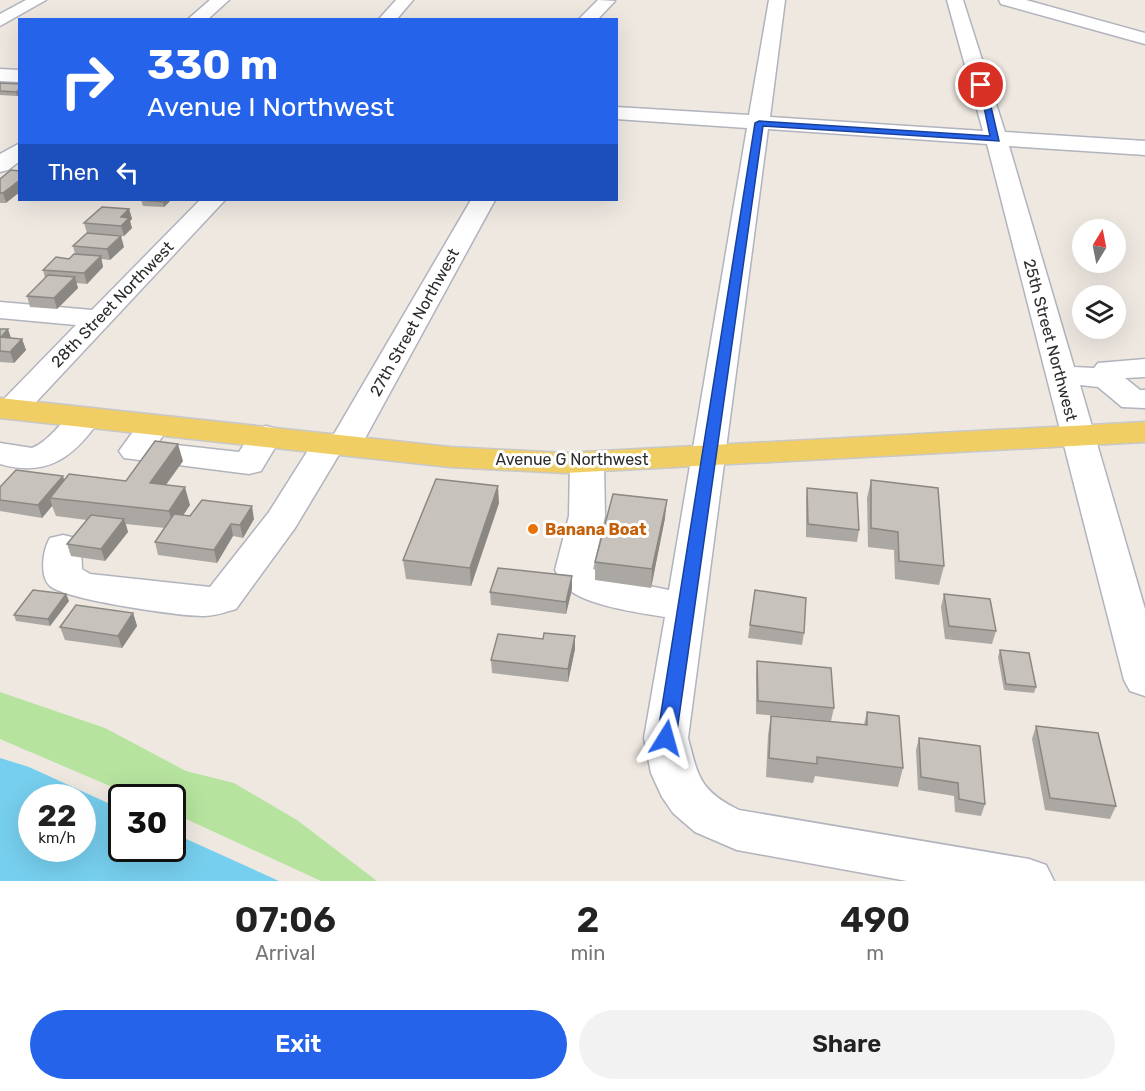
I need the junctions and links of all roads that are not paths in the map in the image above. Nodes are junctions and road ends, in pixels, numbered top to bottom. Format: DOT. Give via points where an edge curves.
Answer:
graph roads {
  1 [pos="38,0"];
  2 [pos="221,0"];
  3 [pos="405,0"];
  4 [pos="777,0"];
  5 [pos="955,0"];
  6 [pos="1007,0"];
  7 [pos="1063,0"];
  8 [pos="607,1"];
  9 [pos="198,18"];
  10 [pos="388,18"];
  11 [pos="588,18"];
  12 [pos="1078,18"];
  13 [pos="0,21"];
  14 [pos="1145,39"];
  15 [pos="0,75"];
  16 [pos="18,76"];
  17 [pos="618,113"];
  18 [pos="759,123"];
  19 [pos="995,139"];
  20 [pos="1145,148"];
  21 [pos="18,152"];
  22 [pos="0,165"];
  23 [pos="212,201"];
  24 [pos="482,201"];
  25 [pos="0,310"];
  26 [pos="99,319"];
  27 [pos="1142,370"];
  28 [pos="1061,375"];
  29 [pos="1106,378"];
  30 [pos="1145,399"];
  31 [pos="4,410"];
  32 [pos="85,418"];
  33 [pos="154,425"];
  34 [pos="1145,432"];
  35 [pos="266,436"];
  36 [pos="1077,436"];
  37 [pos="337,443"];
  38 [pos="0,453"];
  39 [pos="710,457"];
  40 [pos="587,462"];
  41 [pos="63,548"];
  42 [pos="685,606"];
  43 [pos="1145,680"];
  44 [pos="1029,881"];
  1 -- 13 [label="street"];
  2 -- 9 [label="street"];
  3 -- 10 [label="street"];
  4 -- 18 [label="street"];
  5 -- 19 [label="street, 25th Street Northwest"];
  6 -- 12 [label="street"];
  7 -- 12 [label="street"];
  8 -- 11 [label="street"];
  12 -- 14 [label="street"];
  15 -- 16 [label="street"];
  17 -- 18 [label="street"];
  18 -- 19 [label="street"];
  18 -- 39 [label="street"];
  19 -- 20 [label="street"];
  19 -- 28 [label="street, 25th Street Northwest"];
  21 -- 22 [label="street"];
  23 -- 26 [label="street, 28th Street Northwest"];
  24 -- 37 [label="street, 27th Street Northwest"];
  25 -- 26 [label="street"];
  26 -- 31 [label="street, 28th Street Northwest"];
  27 -- 29 [label="street" via="1109,369"];
  28 -- 29 [label="street"];
  28 -- 36 [label="street, 25th Street Northwest"];
  29 -- 30 [label="street" via="1134,400"];
  31 -- 32 [label="main road"];
  32 -- 33 [label="main road"];
  32 -- 38 [label="street" via="50,456 19,460"];
  33 -- 35 [label="street" via="136,451 249,464"];
  34 -- 36 [label="main road, Avenue G Northwest"];
  35 -- 37 [label="main road, Avenue G Northwest"];
  36 -- 39 [label="main road, Avenue G Northwest"];
  36 -- 43 [label="street, 25th Street Northwest"];
  37 -- 40 [label="main road, Avenue G Northwest" via="450,457"];
  37 -- 41 [label="street, 27th Street Northwest" via="222,599 204,602 83,586 63,576"];
  39 -- 40 [label="main road, Avenue G Northwest"];
  39 -- 42 [label="street"];
  40 -- 42 [label="street" via="589,503 575,576 579,581 630,597"];
  42 -- 44 [label="street" via="666,738 677,782 689,800 706,814 737,830"];
}
